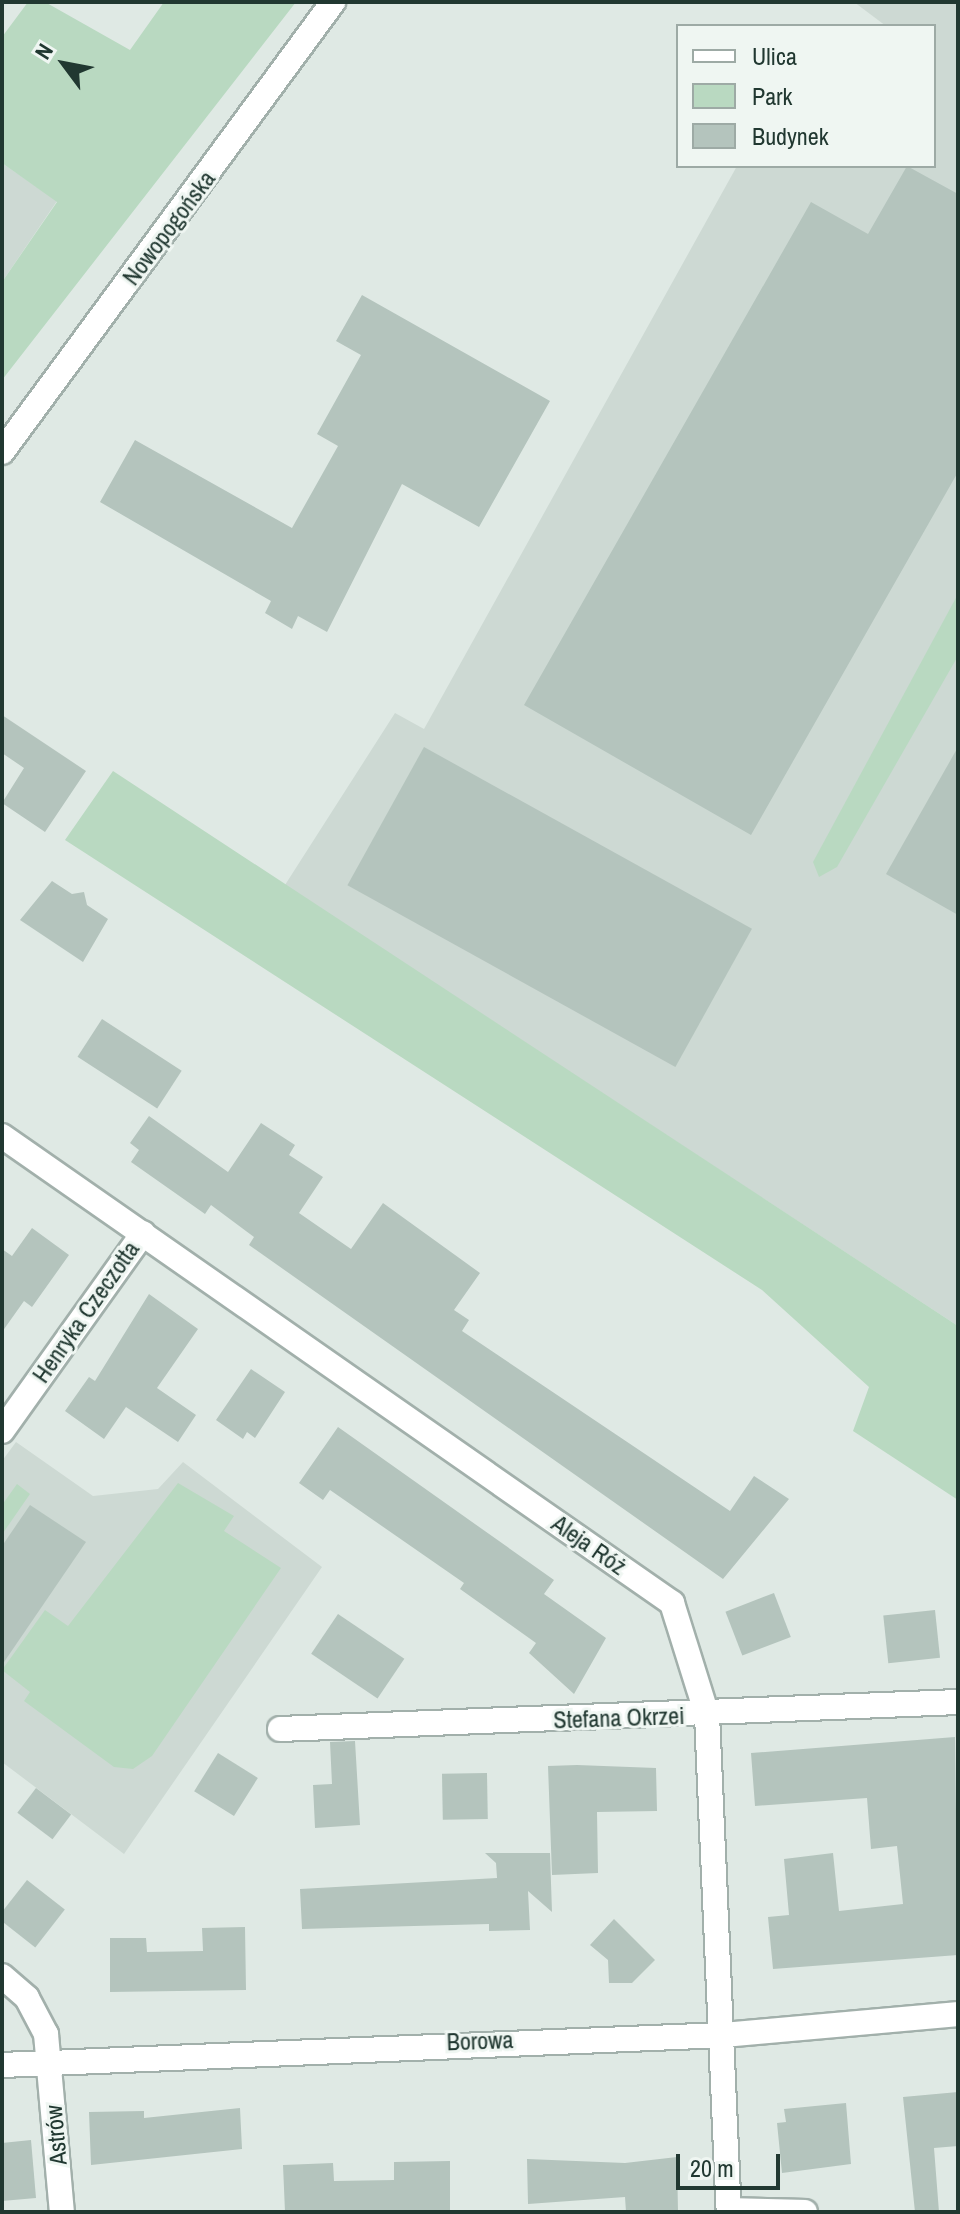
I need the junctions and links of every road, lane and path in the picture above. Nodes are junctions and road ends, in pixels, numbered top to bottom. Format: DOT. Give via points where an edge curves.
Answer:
graph roads {
  1 [pos="333,2"];
  2 [pos="2,452"];
  3 [pos="2,1136"];
  4 [pos="143,1233"];
  5 [pos="2,1431"];
  6 [pos="958,1702"];
  7 [pos="707,1715"];
  8 [pos="280,1729"];
  9 [pos="2,1976"];
  10 [pos="958,2014"];
  11 [pos="724,2035"];
  12 [pos="49,2058"];
  13 [pos="2,2065"];
  14 [pos="729,2211"];
  15 [pos="62,2212"];
  16 [pos="805,2212"];
  1 -- 2 [label="street, Nowopogońska"];
  3 -- 4 [label="street, Aleja Róż"];
  4 -- 5 [label="street, Henryka Czeczotta"];
  4 -- 7 [label="street, Aleja Róż" via="672,1603"];
  6 -- 7 [label="street, Stefana Okrzei"];
  7 -- 8 [label="street, Stefana Okrzei"];
  7 -- 11 [label="street, Aleja Róż"];
  9 -- 12 [label="street, Astrów" via="39,2017"];
  10 -- 11 [label="street, Borowa"];
  11 -- 12 [label="street, Borowa"];
  11 -- 14 [label="street, Aleja Róż"];
  12 -- 13 [label="street, Borowa"];
  12 -- 15 [label="street, Astrów"];
  14 -- 16 [label="street"];
}
